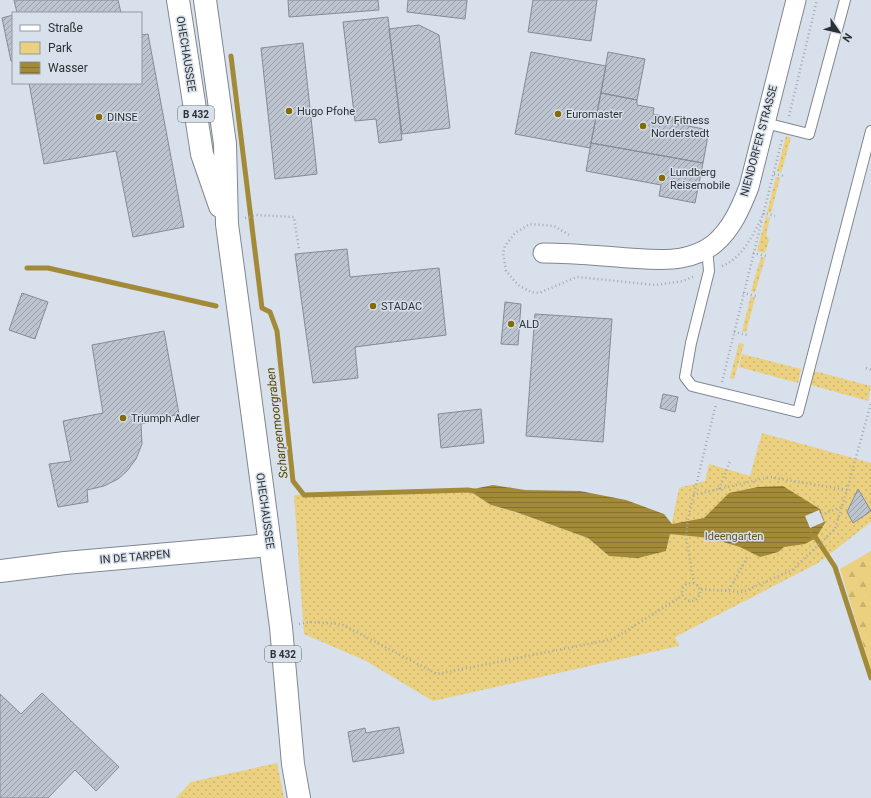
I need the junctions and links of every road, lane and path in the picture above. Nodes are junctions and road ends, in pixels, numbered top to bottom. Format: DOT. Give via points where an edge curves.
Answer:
graph roads {
  1 [pos="178,0"];
  2 [pos="205,0"];
  3 [pos="796,0"];
  4 [pos="817,0"];
  5 [pos="846,0"];
  6 [pos="765,123"];
  7 [pos="785,129"];
  8 [pos="871,131"];
  9 [pos="774,174"];
  10 [pos="784,176"];
  11 [pos="764,213"];
  12 [pos="776,216"];
  13 [pos="247,217"];
  14 [pos="227,224"];
  15 [pos="574,239"];
  16 [pos="707,248"];
  17 [pos="299,249"];
  18 [pos="543,253"];
  19 [pos="753,253"];
  20 [pos="766,256"];
  21 [pos="709,270"];
  22 [pos="744,292"];
  23 [pos="756,296"];
  24 [pos="734,332"];
  25 [pos="747,335"];
  26 [pos="866,368"];
  27 [pos="871,370"];
  28 [pos="719,393"];
  29 [pos="871,403"];
  30 [pos="730,461"];
  31 [pos="719,489"];
  32 [pos="847,490"];
  33 [pos="693,495"];
  34 [pos="842,506"];
  35 [pos="821,515"];
  36 [pos="270,545"];
  37 [pos="748,556"];
  38 [pos="0,571"];
  39 [pos="694,583"];
  40 [pos="700,589"];
  41 [pos="729,590"];
  42 [pos="682,596"];
  43 [pos="281,627"];
  44 [pos="300,798"];
  1 -- 14 [label="main road, OHECHAUSSEE / B 432" via="202,154"];
  2 -- 14 [label="main road, OHECHAUSSEE / B 432" via="226,144"];
  3 -- 6 [label="street, NIENDORFER STRASSE"];
  4 -- 7 [label="path"];
  5 -- 7 [label="lane" via="809,134"];
  6 -- 7 [label="lane"];
  6 -- 16 [label="street, NIENDORFER STRASSE" via="749,187 737,216 723,235"];
  7 -- 9 [label="path"];
  8 -- 28 [label="lane" via="798,412"];
  9 -- 10 [label="path"];
  9 -- 11 [label="path"];
  11 -- 12 [label="path"];
  11 -- 19 [label="path"];
  11 -- 21 [label="path" via="743,249 729,263"];
  13 -- 17 [label="path" via="294,217"];
  14 -- 36 [label="main road, OHECHAUSSEE / B 432"];
  15 -- 21 [label="path" via="554,226 530,224 515,233 505,246 503,253 506,271 518,285 539,293 577,277 656,285 683,280"];
  16 -- 18 [label="street, NIENDORFER STRASSE" via="681,258 650,259"];
  16 -- 21 [label="lane"];
  19 -- 20 [label="path"];
  19 -- 22 [label="path"];
  21 -- 28 [label="lane" via="685,377 692,386"];
  22 -- 23 [label="path"];
  22 -- 24 [label="path"];
  24 -- 25 [label="path"];
  24 -- 28 [label="path"];
  26 -- 27 [label="path"];
  28 -- 33 [label="path"];
  29 -- 32 [label="path"];
  30 -- 31 [label="path"];
  31 -- 32 [label="path" via="770,477"];
  31 -- 33 [label="path"];
  32 -- 34 [label="path"];
  33 -- 39 [label="path" via="686,537"];
  34 -- 35 [label="path"];
  34 -- 41 [label="path" via="835,529 792,570 743,592"];
  36 -- 38 [label="main road, IN DE TARPEN"];
  36 -- 43 [label="main road, OHECHAUSSEE / B 432"];
  37 -- 41 [label="path"];
  39 -- 40 [label="path"];
  39 -- 42 [label="path" via="688,583 683,587"];
  40 -- 41 [label="path"];
  40 -- 42 [label="path" via="695,600 689,601"];
  42 -- 43 [label="path" via="613,639 437,674 341,624 309,622"];
  43 -- 44 [label="main road, OHECHAUSSEE / B 432" via="293,764"];
}
